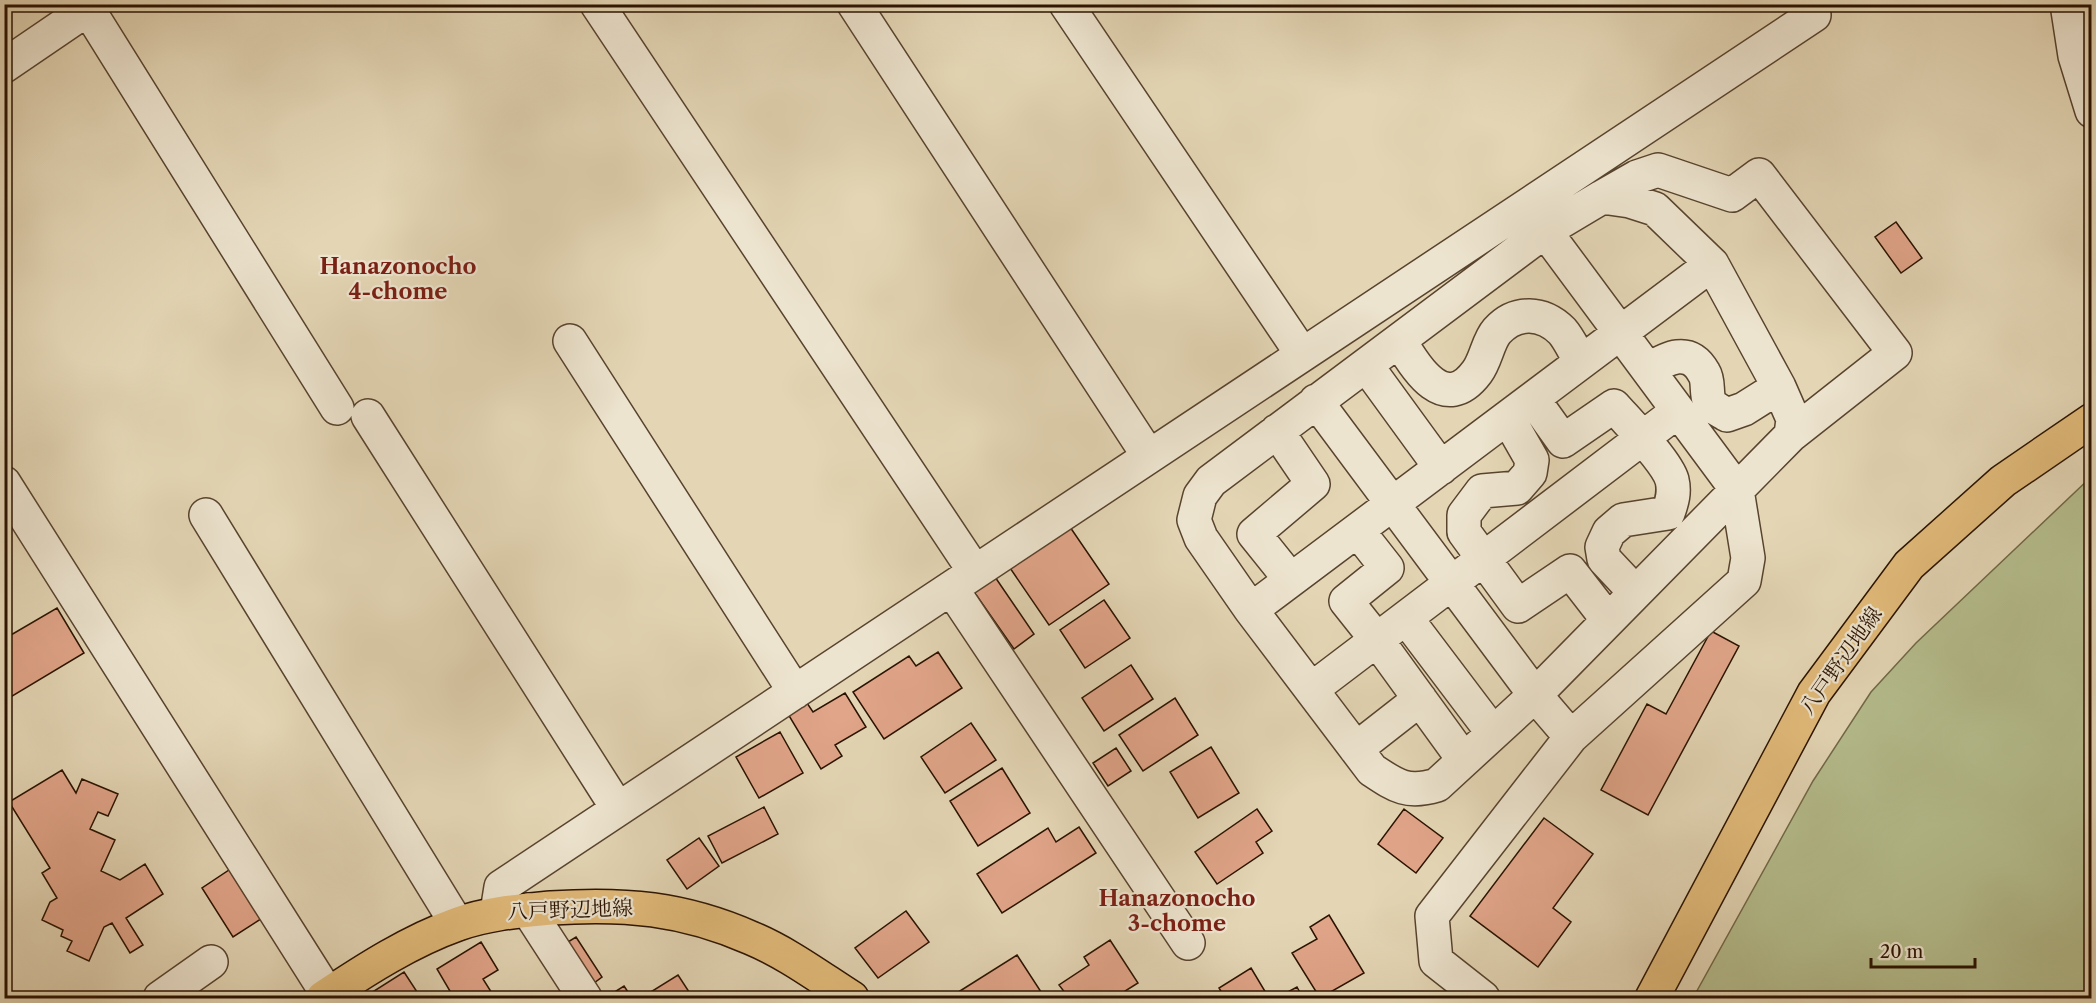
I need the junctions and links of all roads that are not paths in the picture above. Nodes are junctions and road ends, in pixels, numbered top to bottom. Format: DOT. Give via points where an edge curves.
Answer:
graph roads {
  1 [pos="597,4"];
  2 [pos="854,4"];
  3 [pos="1066,4"];
  4 [pos="1810,4"];
  5 [pos="2067,4"];
  6 [pos="91,7"];
  7 [pos="4,66"];
  8 [pos="2091,111"];
  9 [pos="1602,197"];
  10 [pos="1545,231"];
  11 [pos="1712,264"];
  12 [pos="1620,333"];
  13 [pos="570,341"];
  14 [pos="1400,341"];
  15 [pos="1302,354"];
  16 [pos="1581,362"];
  17 [pos="1366,366"];
  18 [pos="1648,370"];
  19 [pos="1779,387"];
  20 [pos="1316,401"];
  21 [pos="337,408"];
  22 [pos="1521,408"];
  23 [pos="1678,411"];
  24 [pos="368,416"];
  25 [pos="2091,420"];
  26 [pos="1277,431"];
  27 [pos="1791,435"];
  28 [pos="1642,438"];
  29 [pos="1148,455"];
  30 [pos="1442,468"];
  31 [pos="4,483"];
  32 [pos="1737,490"];
  33 [pos="1393,504"];
  34 [pos="206,515"];
  35 [pos="1358,531"];
  36 [pos="1485,558"];
  37 [pos="963,580"];
  38 [pos="1292,580"];
  39 [pos="1452,584"];
  40 [pos="1635,592"];
  41 [pos="1251,610"];
  42 [pos="1406,618"];
  43 [pos="1608,620"];
  44 [pos="1377,640"];
  45 [pos="1312,689"];
  46 [pos="795,692"];
  47 [pos="1535,695"];
  48 [pos="1420,699"];
  49 [pos="1493,733"];
  50 [pos="1571,737"];
  51 [pos="1356,749"];
  52 [pos="1464,760"];
  53 [pos="618,809"];
  54 [pos="513,911"];
  55 [pos="457,924"];
  56 [pos="1188,943"];
  57 [pos="211,963"];
  58 [pos="327,997"];
  59 [pos="160,999"];
  60 [pos="585,999"];
  61 [pos="852,999"];
  62 [pos="1483,999"];
  63 [pos="1652,999"];
  1 -- 37 [label="street"];
  2 -- 29 [label="street"];
  3 -- 15 [label="street"];
  4 -- 15 [label="street" via="1814,15"];
  5 -- 8 [label="street" via="2075,56"];
  6 -- 7 [label="street"];
  6 -- 21 [label="street"];
  9 -- 10 [label="street"];
  9 -- 11 [label="street" via="1655,209"];
  9 -- 27 [label="street" via="1658,170 1732,195 1759,175 1895,353"];
  10 -- 12 [label="street"];
  10 -- 14 [label="street"];
  11 -- 12 [label="street"];
  11 -- 19 [label="street"];
  12 -- 16 [label="street"];
  12 -- 18 [label="street"];
  13 -- 46 [label="street"];
  14 -- 16 [label="street" via="1432,385 1446,389 1462,386 1469,380 1496,332 1511,319 1526,314 1544,318 1562,332"];
  14 -- 17 [label="street"];
  15 -- 29 [label="street"];
  16 -- 22 [label="street"];
  17 -- 20 [label="street"];
  17 -- 30 [label="street"];
  18 -- 19 [label="street" via="1668,357 1684,356 1695,362 1704,372 1709,400 1727,414 1744,409"];
  18 -- 23 [label="street"];
  19 -- 27 [label="street" via="1793,419"];
  20 -- 26 [label="street"];
  20 -- 33 [label="street"];
  22 -- 28 [label="street" via="1563,441 1614,406"];
  22 -- 30 [label="street"];
  22 -- 36 [label="street" via="1532,460 1530,473 1517,488 1482,491 1464,515 1464,532"];
  23 -- 28 [label="street"];
  23 -- 32 [label="street"];
  24 -- 53 [label="street"];
  25 -- 63 [label="main road, 八戸野辺地線" via="2003,481 1909,565 1814,693"];
  26 -- 38 [label="street" via="1313,484 1254,534"];
  26 -- 41 [label="street" via="1211,481 1200,496 1194,520"];
  27 -- 32 [label="street"];
  28 -- 36 [label="street"];
  28 -- 40 [label="street" via="1672,479 1674,497 1668,513 1623,520 1609,532 1602,547 1604,559"];
  29 -- 37 [label="street"];
  30 -- 33 [label="street"];
  31 -- 58 [label="street"];
  32 -- 40 [label="street"];
  32 -- 50 [label="street" via="1748,558 1744,580"];
  33 -- 35 [label="street"];
  33 -- 39 [label="street"];
  34 -- 55 [label="street"];
  35 -- 38 [label="street"];
  35 -- 44 [label="street" via="1387,568 1346,601"];
  36 -- 39 [label="street"];
  36 -- 43 [label="street" via="1518,606 1570,571"];
  37 -- 46 [label="street"];
  37 -- 56 [label="street"];
  38 -- 41 [label="street"];
  39 -- 42 [label="street"];
  39 -- 47 [label="street"];
  40 -- 43 [label="street"];
  41 -- 45 [label="street"];
  42 -- 44 [label="street"];
  42 -- 49 [label="street"];
  43 -- 47 [label="street"];
  44 -- 45 [label="street"];
  44 -- 48 [label="street"];
  45 -- 51 [label="street"];
  46 -- 53 [label="street"];
  47 -- 49 [label="street"];
  47 -- 50 [label="street"];
  48 -- 51 [label="street"];
  48 -- 52 [label="street"];
  49 -- 52 [label="street"];
  50 -- 62 [label="street" via="1432,916 1436,961"];
  51 -- 52 [label="street" via="1372,770 1397,787 1420,790 1437,785"];
  53 -- 54 [label="street" via="501,887"];
  54 -- 55 [label="main road, 八戸野辺地線"];
  54 -- 60 [label="street"];
  54 -- 61 [label="main road, 八戸野辺地線" via="602,905 668,911 752,938"];
  55 -- 58 [label="main road, 八戸野辺地線" via="409,945"];
  57 -- 59 [label="street"];
}
